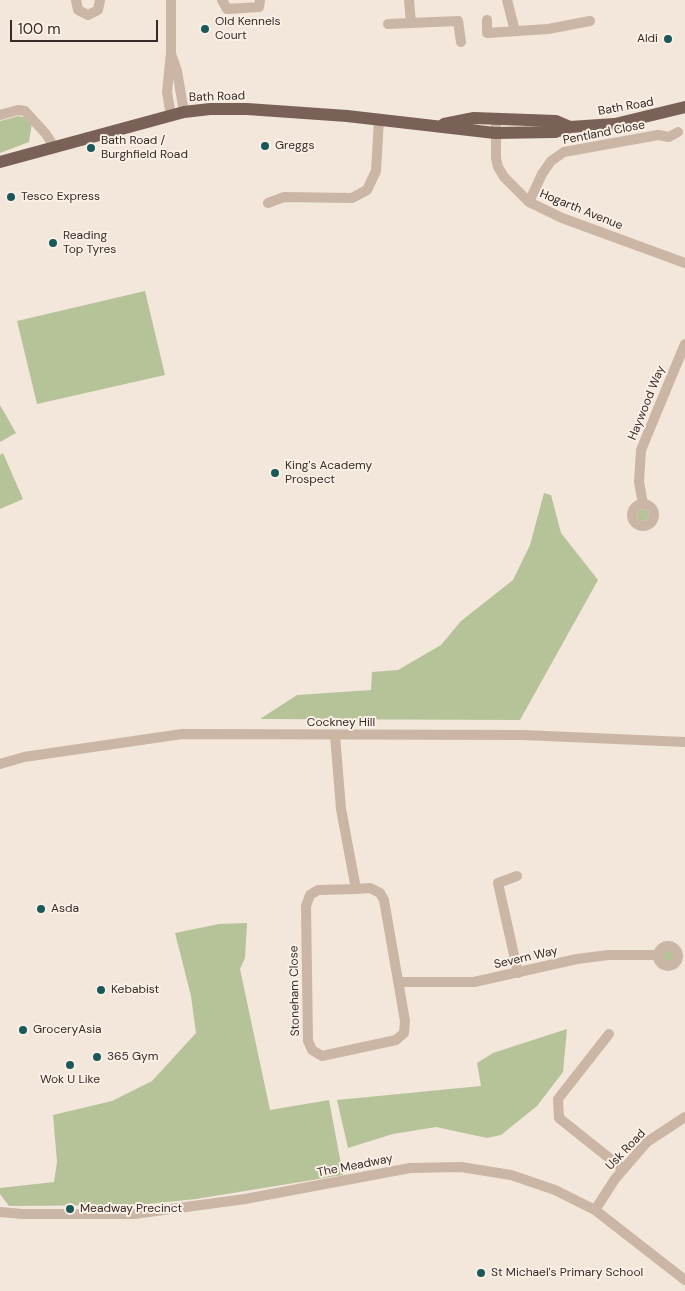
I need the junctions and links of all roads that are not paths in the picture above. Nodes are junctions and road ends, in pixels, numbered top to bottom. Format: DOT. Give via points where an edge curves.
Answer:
graph roads {
  1 [pos="76,0"];
  2 [pos="100,0"];
  3 [pos="171,0"];
  4 [pos="222,0"];
  5 [pos="260,0"];
  6 [pos="409,0"];
  7 [pos="507,0"];
  8 [pos="487,20"];
  9 [pos="590,22"];
  10 [pos="411,23"];
  11 [pos="388,24"];
  12 [pos="515,32"];
  13 [pos="461,42"];
  14 [pos="171,53"];
  15 [pos="685,108"];
  16 [pos="184,112"];
  17 [pos="0,115"];
  18 [pos="171,116"];
  19 [pos="379,119"];
  20 [pos="496,119"];
  21 [pos="442,125"];
  22 [pos="570,127"];
  23 [pos="678,132"];
  24 [pos="495,133"];
  25 [pos="54,147"];
  26 [pos="0,162"];
  27 [pos="529,202"];
  28 [pos="268,203"];
  29 [pos="685,263"];
  30 [pos="685,344"];
  31 [pos="643,504"];
  32 [pos="335,735"];
  33 [pos="685,742"];
  34 [pos="0,764"];
  35 [pos="518,876"];
  36 [pos="356,888"];
  37 [pos="681,957"];
  38 [pos="518,973"];
  39 [pos="399,982"];
  40 [pos="609,1034"];
  41 [pos="685,1117"];
  42 [pos="623,1169"];
  43 [pos="595,1210"];
  44 [pos="0,1212"];
  45 [pos="685,1280"];
  1 -- 2 [label="street" via="78,10 88,15 98,10"];
  3 -- 14 [label="street"];
  4 -- 5 [label="street" via="227,9 259,7"];
  6 -- 10 [label="street"];
  7 -- 12 [label="street"];
  8 -- 12 [label="street" via="488,33"];
  9 -- 12 [label="street"];
  10 -- 11 [label="street"];
  10 -- 13 [label="street" via="458,21"];
  14 -- 16 [label="street"];
  14 -- 18 [label="street" via="167,92"];
  15 -- 22 [label="main road, Bath Road" via="614,124"];
  16 -- 18 [label="main road, Bath Road"];
  16 -- 19 [label="main road, Bath Road" via="246,109"];
  17 -- 25 [label="street" via="25,111"];
  18 -- 25 [label="main road, Bath Road"];
  19 -- 21 [label="main road, Bath Road"];
  19 -- 28 [label="street" via="376,171 367,190 352,198 284,197"];
  20 -- 21 [label="main road, Bath Road" via="460,119"];
  20 -- 22 [label="main road, Bath Road" via="556,121"];
  20 -- 24 [label="street, Hogarth Avenue"];
  21 -- 24 [label="main road, Bath Road"];
  22 -- 24 [label="main road, Bath Road" via="554,132"];
  23 -- 27 [label="street, Pentland Close" via="669,137 658,135 564,152 551,161"];
  24 -- 27 [label="street, Hogarth Avenue" via="498,167"];
  25 -- 26 [label="main road, Bath Road"];
  27 -- 29 [label="street, Hogarth Avenue" via="562,218"];
  30 -- 31 [label="street, Haywood Way" via="641,450 639,482"];
  32 -- 33 [label="street, Cockney Hill" via="523,735"];
  32 -- 34 [label="street, Cockney Hill" via="182,734 24,757"];
  32 -- 36 [label="street" via="341,809"];
  35 -- 38 [label="street" via="498,883"];
  36 -- 39 [label="street, Stoneham Close" via="370,888 380,893 384,900"];
  36 -- 39 [label="street, Stoneham Close" via="318,890 310,895 306,906 308,1041 312,1050 322,1056 396,1040 404,1033 405,1021"];
  37 -- 38 [label="street, Severn Way" via="667,966 659,961 658,955 600,956"];
  38 -- 39 [label="street, Severn Way" via="474,982"];
  40 -- 42 [label="street" via="558,1099 559,1118"];
  41 -- 42 [label="street, Usk Road" via="647,1142"];
  42 -- 43 [label="street, Usk Road"];
  43 -- 44 [label="street, The Meadway" via="555,1190 512,1175 453,1168 410,1168 245,1199 134,1214"];
  43 -- 45 [label="street, The Meadway"];
}
